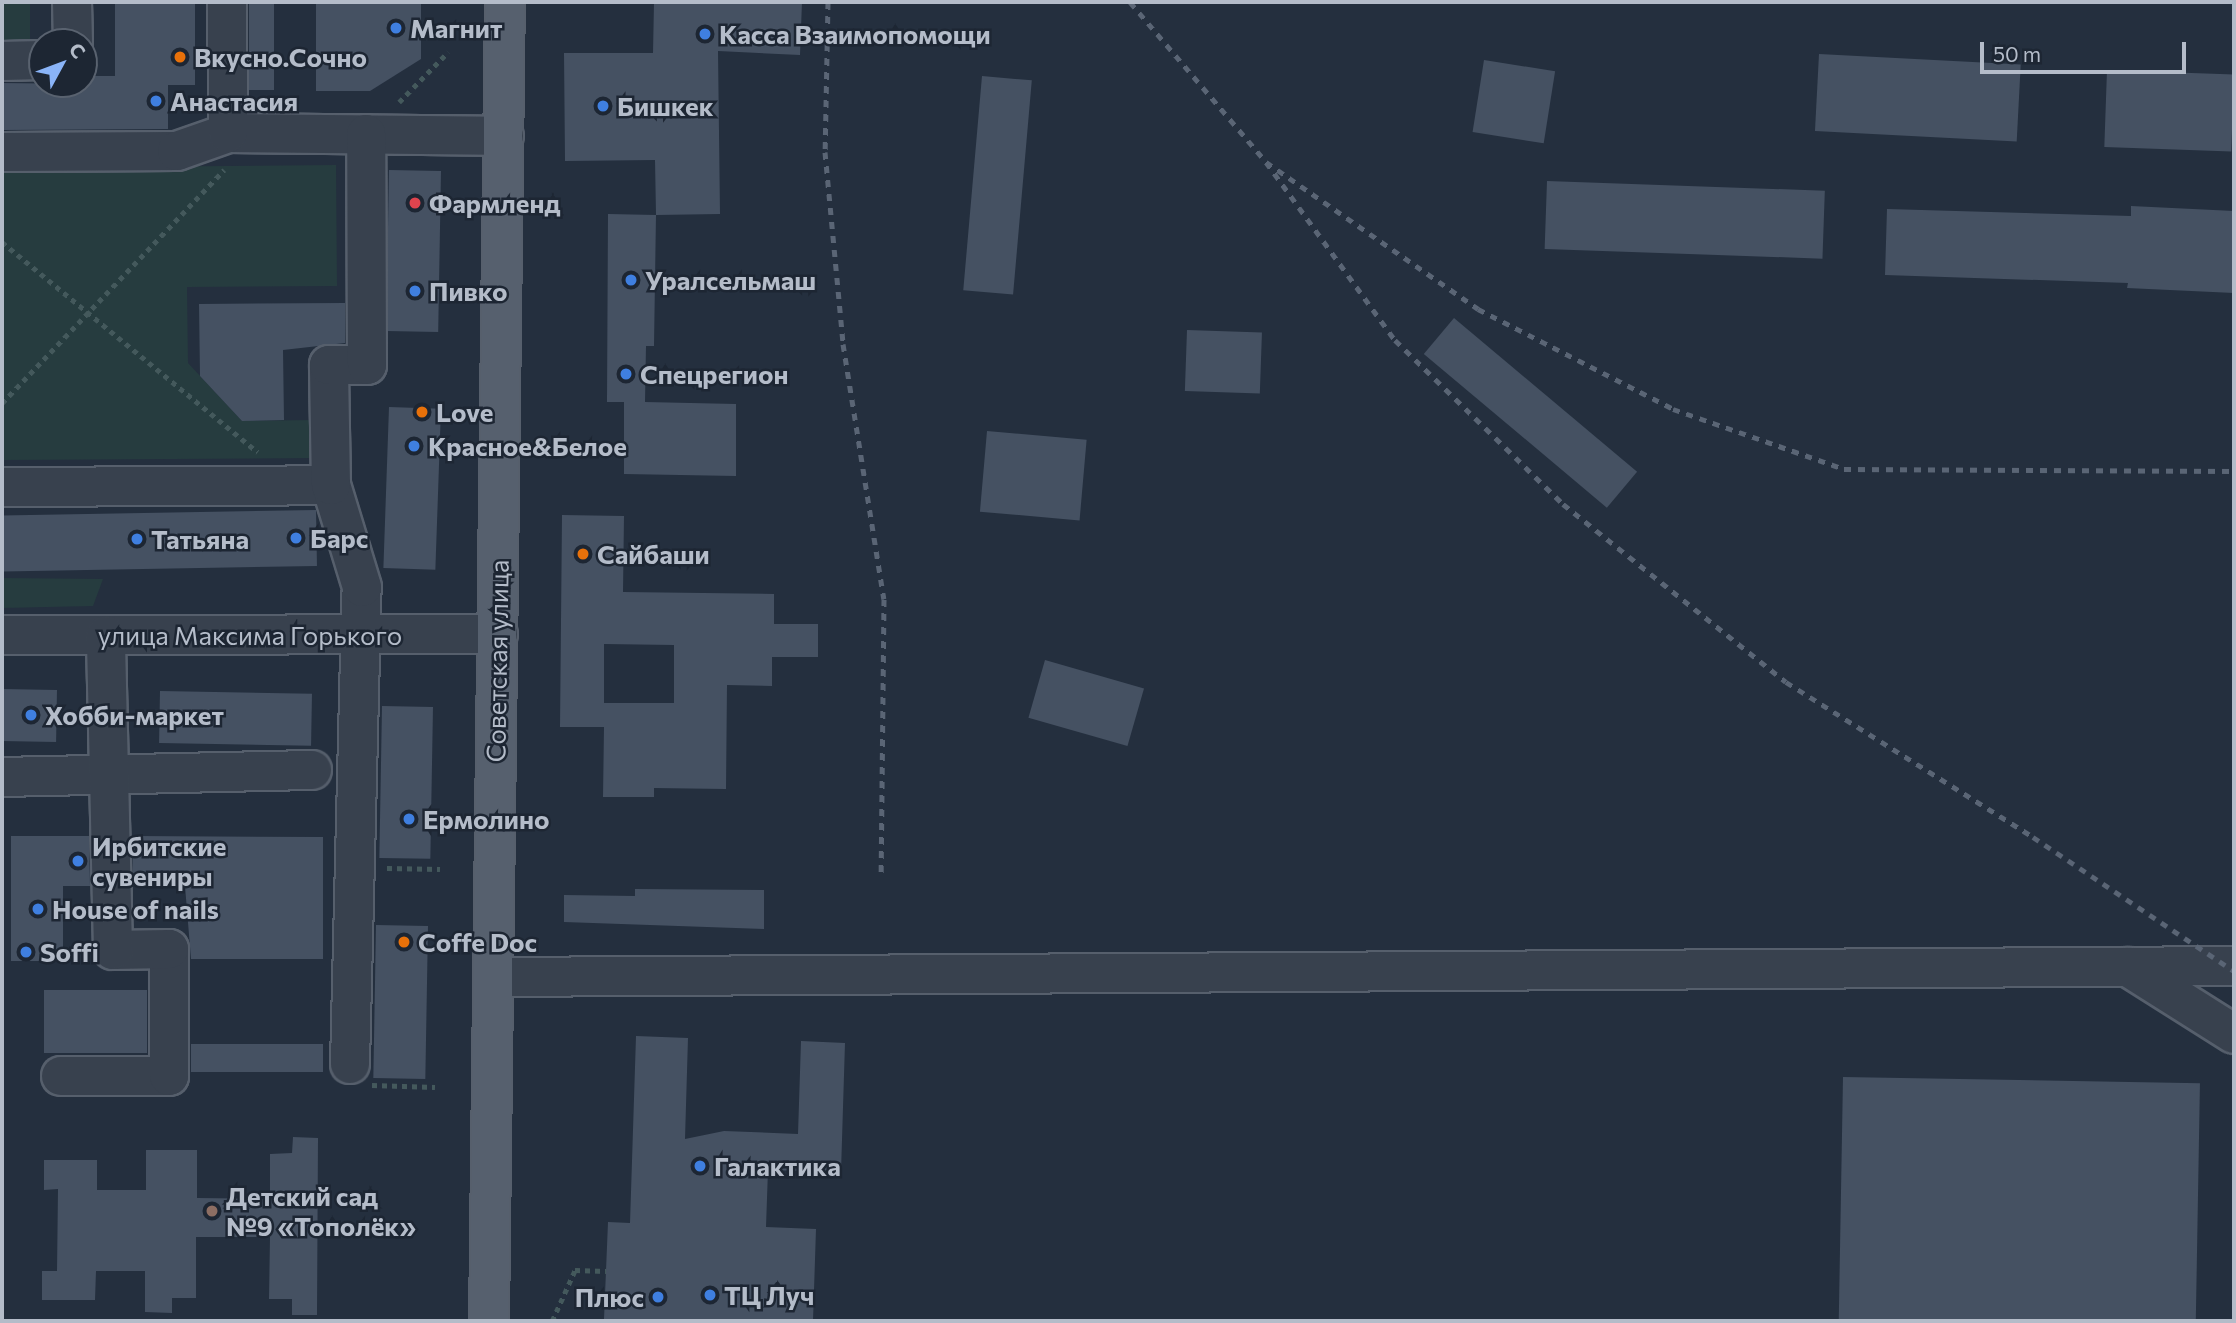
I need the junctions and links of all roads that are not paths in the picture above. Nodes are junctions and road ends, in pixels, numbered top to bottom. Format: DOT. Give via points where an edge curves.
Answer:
graph roads {
  1 [pos="72,2"];
  2 [pos="227,2"];
  3 [pos="505,2"];
  4 [pos="73,28"];
  5 [pos="28,60"];
  6 [pos="2,61"];
  7 [pos="243,134"];
  8 [pos="366,134"];
  9 [pos="504,136"];
  10 [pos="2,152"];
  11 [pos="315,485"];
  12 [pos="2,487"];
  13 [pos="361,634"];
  14 [pos="498,634"];
  15 [pos="2,635"];
  16 [pos="106,635"];
  17 [pos="312,770"];
  18 [pos="109,774"];
  19 [pos="2,777"];
  20 [pos="2234,966"];
  21 [pos="2128,967"];
  22 [pos="493,977"];
  23 [pos="2234,1034"];
  24 [pos="350,1065"];
  25 [pos="61,1076"];
  26 [pos="489,1321"];
  1 -- 4 [label="street"];
  2 -- 7 [label="street"];
  3 -- 9 [label="main road, Советская улица"];
  5 -- 6 [label="street"];
  7 -- 8 [label="street"];
  7 -- 10 [label="street" via="177,151"];
  8 -- 9 [label="street"];
  8 -- 11 [label="street" via="367,365 329,365"];
  9 -- 14 [label="main road, Советская улица"];
  11 -- 12 [label="street"];
  11 -- 13 [label="street" via="362,587"];
  13 -- 14 [label="street, улица Максима Горького"];
  13 -- 16 [label="street, улица Максима Горького"];
  13 -- 24 [label="street"];
  14 -- 22 [label="main road, Советская улица"];
  15 -- 16 [label="street, улица Максима Горького"];
  16 -- 18 [label="street"];
  17 -- 18 [label="street"];
  18 -- 19 [label="street"];
  18 -- 25 [label="street" via="113,950 169,949 169,1076"];
  20 -- 21 [label="street"];
  21 -- 22 [label="street"];
  21 -- 23 [label="street"];
  22 -- 26 [label="main road, Советская улица"];
}
